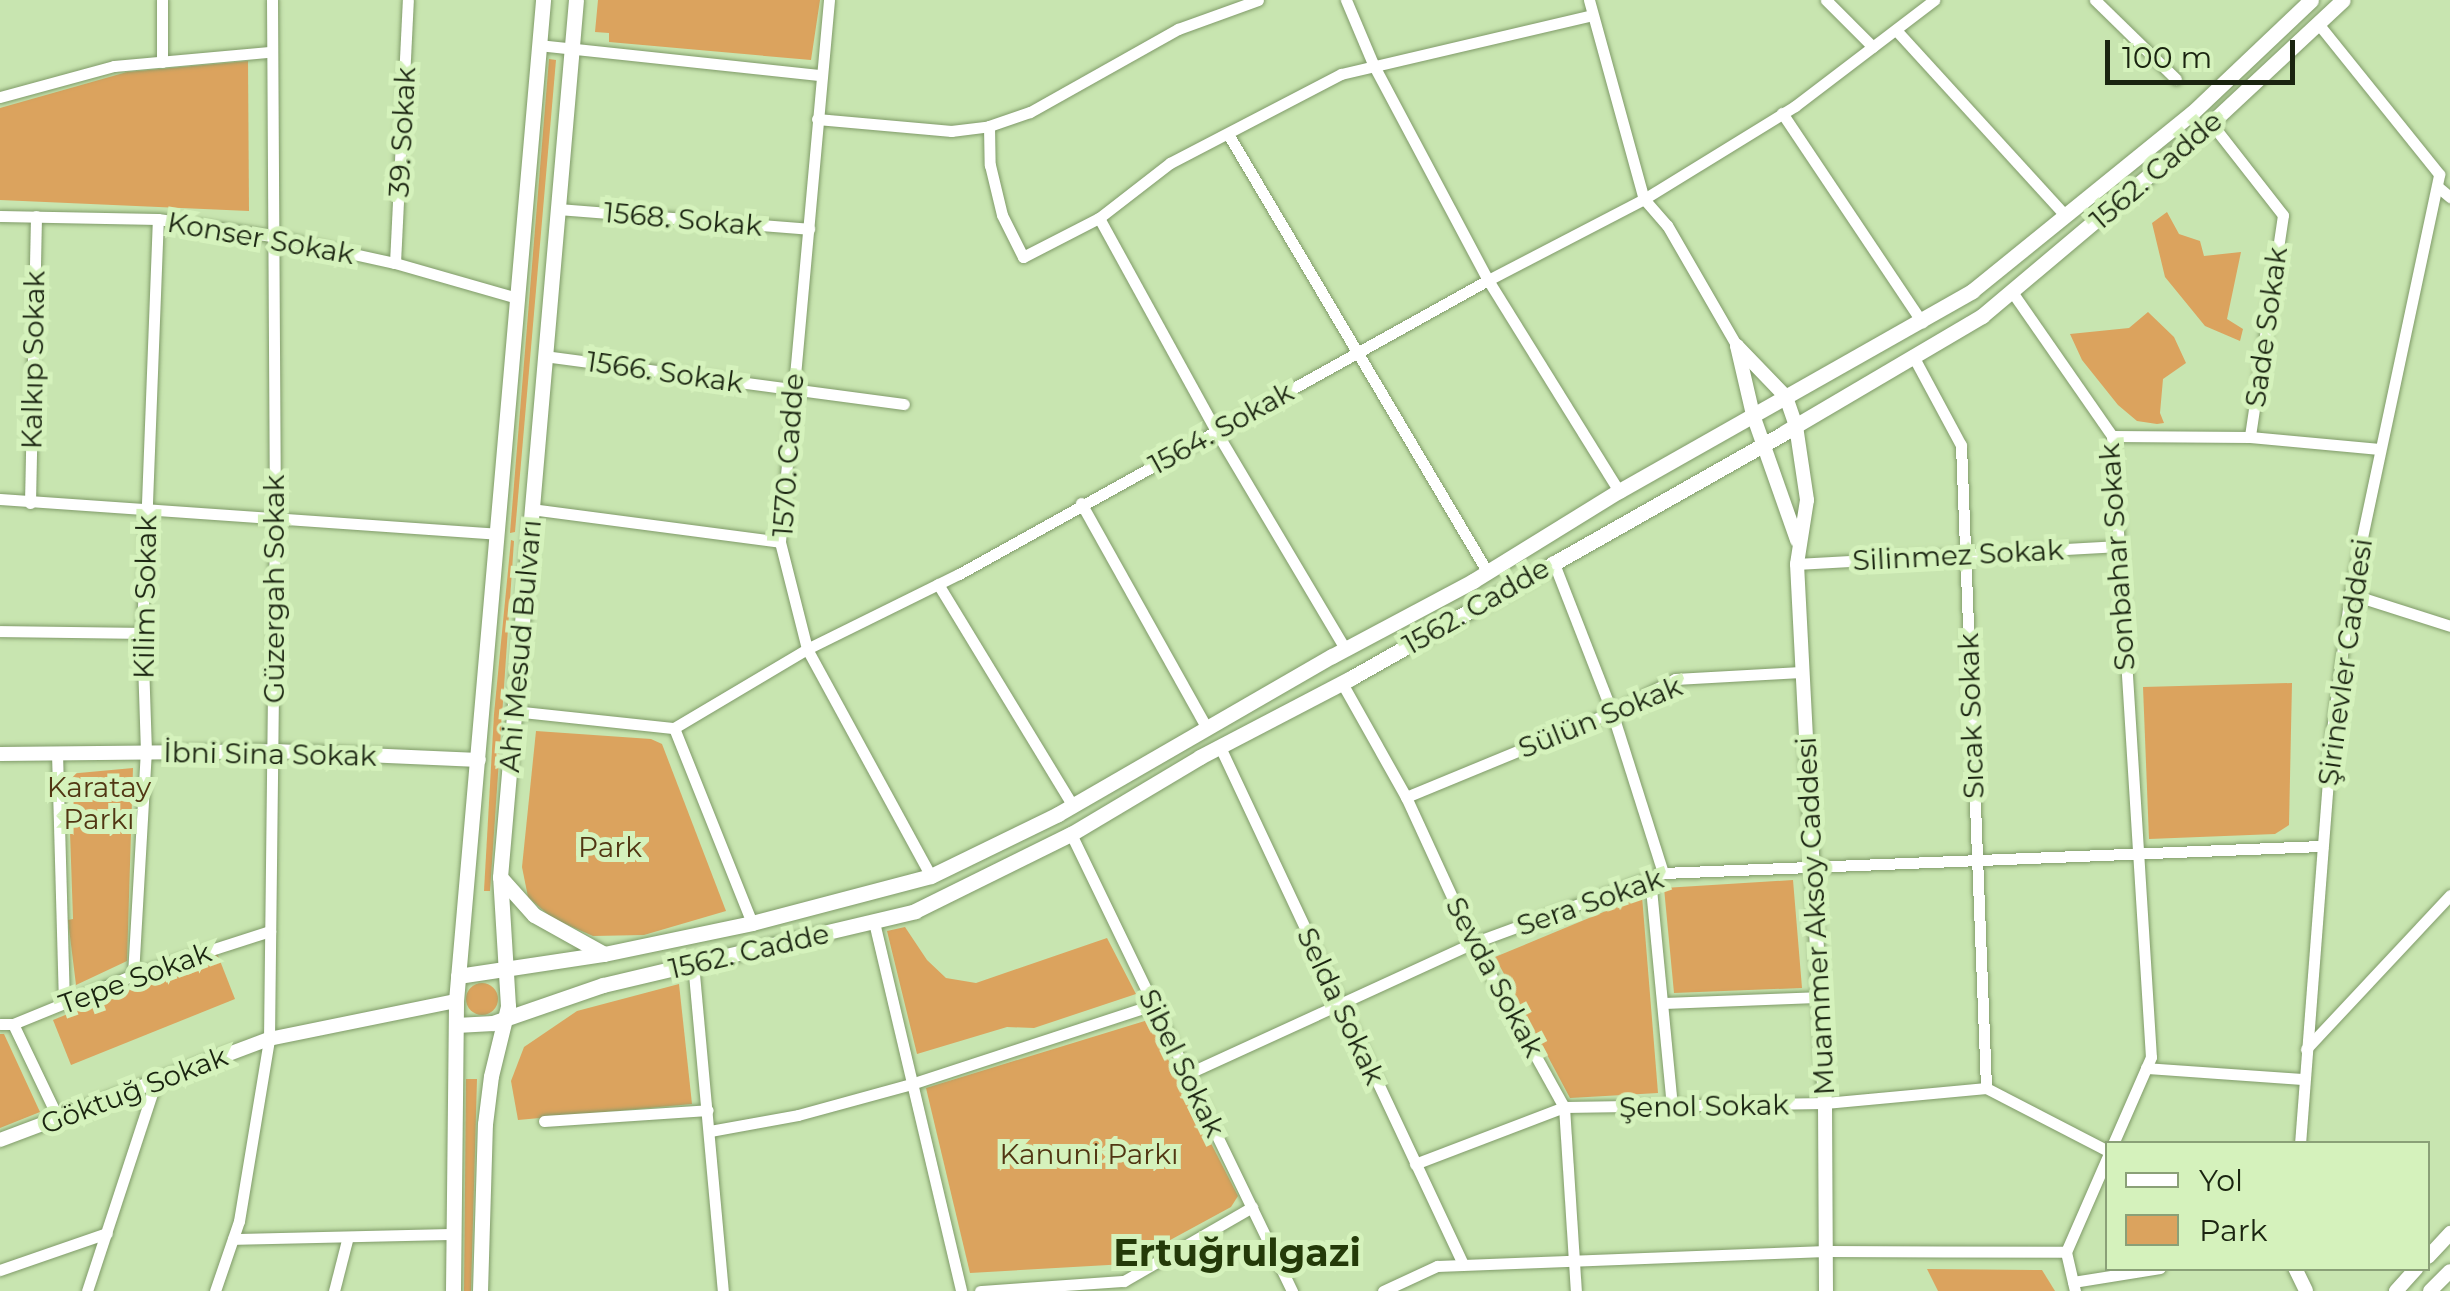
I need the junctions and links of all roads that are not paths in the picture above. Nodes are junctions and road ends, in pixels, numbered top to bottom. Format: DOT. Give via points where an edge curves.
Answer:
graph roads {
  1 [pos="162,0"];
  2 [pos="272,0"];
  3 [pos="408,0"];
  4 [pos="543,0"];
  5 [pos="576,0"];
  6 [pos="829,0"];
  7 [pos="1258,0"];
  8 [pos="1346,0"];
  9 [pos="1589,0"];
  10 [pos="1826,0"];
  11 [pos="1934,0"];
  12 [pos="2096,0"];
  13 [pos="2343,0"];
  14 [pos="2307,1"];
  15 [pos="1592,15"];
  16 [pos="2319,25"];
  17 [pos="1896,30"];
  18 [pos="539,46"];
  19 [pos="1873,47"];
  20 [pos="571,48"];
  21 [pos="269,52"];
  22 [pos="162,62"];
  23 [pos="1373,64"];
  24 [pos="820,74"];
  25 [pos="2176,79"];
  26 [pos="0,97"];
  27 [pos="1782,113"];
  28 [pos="817,119"];
  29 [pos="2211,122"];
  30 [pos="989,126"];
  31 [pos="1228,134"];
  32 [pos="2438,187"];
  33 [pos="2450,197"];
  34 [pos="1644,199"];
  35 [pos="556,208"];
  36 [pos="2064,214"];
  37 [pos="0,216"];
  38 [pos="36,216"];
  39 [pos="1098,218"];
  40 [pos="158,219"];
  41 [pos="809,229"];
  42 [pos="272,236"];
  43 [pos="395,263"];
  44 [pos="1488,280"];
  45 [pos="2012,292"];
  46 [pos="517,298"];
  47 [pos="1922,322"];
  48 [pos="1737,346"];
  49 [pos="1356,353"];
  50 [pos="544,356"];
  51 [pos="1912,356"];
  52 [pos="792,389"];
  53 [pos="1786,397"];
  54 [pos="904,404"];
  55 [pos="1754,416"];
  56 [pos="1796,426"];
  57 [pos="1217,433"];
  58 [pos="2112,436"];
  59 [pos="2250,437"];
  60 [pos="1765,444"];
  61 [pos="2379,449"];
  62 [pos="1619,491"];
  63 [pos="0,499"];
  64 [pos="30,503"];
  65 [pos="1081,503"];
  66 [pos="531,508"];
  67 [pos="146,511"];
  68 [pos="276,520"];
  69 [pos="497,534"];
  70 [pos="1798,540"];
  71 [pos="780,542"];
  72 [pos="2118,546"];
  73 [pos="1965,555"];
  74 [pos="1553,561"];
  75 [pos="1797,564"];
  76 [pos="1488,573"];
  77 [pos="938,584"];
  78 [pos="2350,594"];
  79 [pos="2450,626"];
  80 [pos="0,631"];
  81 [pos="142,634"];
  82 [pos="808,649"];
  83 [pos="1345,649"];
  84 [pos="1802,672"];
  85 [pos="1342,683"];
  86 [pos="514,711"];
  87 [pos="1612,712"];
  88 [pos="674,728"];
  89 [pos="1207,728"];
  90 [pos="1220,747"];
  91 [pos="274,751"];
  92 [pos="146,752"];
  93 [pos="57,753"];
  94 [pos="0,754"];
  95 [pos="480,760"];
  96 [pos="1406,796"];
  97 [pos="1073,806"];
  98 [pos="1071,834"];
  99 [pos="2322,846"];
  100 [pos="2135,852"];
  101 [pos="1976,860"];
  102 [pos="1812,867"];
  103 [pos="1663,873"];
  104 [pos="930,876"];
  105 [pos="500,877"];
  106 [pos="1650,878"];
  107 [pos="2450,896"];
  108 [pos="874,922"];
  109 [pos="752,923"];
  110 [pos="270,931"];
  111 [pos="1472,943"];
  112 [pos="604,954"];
  113 [pos="693,962"];
  114 [pos="505,968"];
  115 [pos="134,975"];
  116 [pos="458,976"];
  117 [pos="1817,997"];
  118 [pos="456,1002"];
  119 [pos="1663,1002"];
  120 [pos="64,1003"];
  121 [pos="1339,1004"];
  122 [pos="1154,1005"];
  123 [pos="506,1019"];
  124 [pos="7,1024"];
  125 [pos="456,1025"];
  126 [pos="268,1039"];
  127 [pos="2306,1050"];
  128 [pos="2146,1068"];
  129 [pos="1187,1074"];
  130 [pos="2304,1079"];
  131 [pos="156,1082"];
  132 [pos="911,1084"];
  133 [pos="1986,1088"];
  134 [pos="1825,1103"];
  135 [pos="1564,1107"];
  136 [pos="1672,1108"];
  137 [pos="708,1110"];
  138 [pos="58,1118"];
  139 [pos="544,1121"];
  140 [pos="710,1131"];
  141 [pos="0,1140"];
  142 [pos="2114,1141"];
  143 [pos="2300,1141"];
  144 [pos="2105,1152"];
  145 [pos="2105,1161"];
  146 [pos="1415,1164"];
  147 [pos="1252,1207"];
  148 [pos="107,1233"];
  149 [pos="2450,1233"];
  150 [pos="454,1234"];
  151 [pos="233,1239"];
  152 [pos="347,1240"];
  153 [pos="1826,1252"];
  154 [pos="2066,1252"];
  155 [pos="2430,1255"];
  156 [pos="1576,1258"];
  157 [pos="1462,1264"];
  158 [pos="0,1270"];
  159 [pos="2450,1270"];
  160 [pos="2146,1271"];
  161 [pos="2414,1271"];
  162 [pos="1125,1286"];
  163 [pos="2074,1286"];
  164 [pos="336,1287"];
  165 [pos="86,1291"];
  166 [pos="215,1291"];
  167 [pos="454,1291"];
  168 [pos="480,1291"];
  169 [pos="723,1291"];
  170 [pos="961,1291"];
  171 [pos="980,1291"];
  172 [pos="1292,1291"];
  173 [pos="1383,1291"];
  174 [pos="1576,1291"];
  175 [pos="1826,1291"];
  176 [pos="2396,1291"];
  177 [pos="2430,1291"];
  1 -- 22 [label="street"];
  2 -- 21 [label="street, Güzergah Sokak"];
  3 -- 43 [label="street, 39. Sokak"];
  4 -- 18 [label="main road, Ahi Mesud Bulvarı"];
  5 -- 20 [label="main road, Ahi Mesud Bulvarı"];
  6 -- 24 [label="street, 1570. Cadde"];
  7 -- 30 [label="street" via="1178,28 1030,112"];
  8 -- 23 [label="street"];
  9 -- 15 [label="street"];
  10 -- 19 [label="street"];
  11 -- 17 [label="street, 1564. Sokak"];
  12 -- 25 [label="street"];
  13 -- 16 [label="main road, 1562. Cadde"];
  14 -- 36 [label="main road, 1562. Cadde" via="2192,113"];
  15 -- 23 [label="street"];
  15 -- 34 [label="street"];
  16 -- 29 [label="main road, 1562. Cadde"];
  16 -- 32 [label="street" via="2434,164"];
  17 -- 19 [label="street, 1564. Sokak"];
  17 -- 36 [label="street"];
  18 -- 20 [label="street"];
  18 -- 46 [label="main road, Ahi Mesud Bulvarı"];
  19 -- 27 [label="street, 1564. Sokak"];
  20 -- 24 [label="street"];
  20 -- 35 [label="main road, Ahi Mesud Bulvarı"];
  21 -- 22 [label="street"];
  21 -- 42 [label="street, Güzergah Sokak"];
  22 -- 26 [label="street" via="114,66"];
  23 -- 31 [label="street"];
  23 -- 44 [label="street"];
  24 -- 28 [label="street, 1570. Cadde"];
  27 -- 34 [label="street, 1564. Sokak"];
  27 -- 47 [label="street"];
  28 -- 30 [label="street" via="951,130"];
  28 -- 41 [label="street, 1570. Cadde"];
  29 -- 45 [label="main road, 1562. Cadde"];
  29 -- 59 [label="street, Sade Sokak" via="2283,215"];
  30 -- 39 [label="street" via="1002,215 1023,258"];
  31 -- 39 [label="street" via="1170,163"];
  31 -- 49 [label="street"];
  32 -- 33 [label="street"];
  32 -- 61 [label="street, Şirinevler Caddesi"];
  34 -- 44 [label="street, 1564. Sokak"];
  34 -- 48 [label="street" via="1667,225"];
  35 -- 41 [label="street, 1568. Sokak"];
  35 -- 50 [label="main road, Ahi Mesud Bulvarı"];
  36 -- 47 [label="main road, 1562. Cadde" via="1972,291"];
  37 -- 38 [label="street, Konser Sokak"];
  38 -- 40 [label="street, Konser Sokak"];
  38 -- 64 [label="street, Kalkıp Sokak"];
  39 -- 57 [label="street"];
  40 -- 42 [label="street, Konser Sokak"];
  40 -- 67 [label="street, Kilim Sokak"];
  41 -- 52 [label="street, 1570. Cadde"];
  42 -- 43 [label="street, Konser Sokak"];
  42 -- 68 [label="street, Güzergah Sokak"];
  43 -- 46 [label="street, Konser Sokak"];
  44 -- 49 [label="street, 1564. Sokak"];
  44 -- 62 [label="street"];
  45 -- 51 [label="main road, 1562. Cadde"];
  45 -- 58 [label="street, Sonbahar Sokak"];
  46 -- 69 [label="main road, Ahi Mesud Bulvarı"];
  47 -- 53 [label="main road, 1562. Cadde"];
  48 -- 53 [label="street"];
  48 -- 55 [label="street"];
  49 -- 57 [label="street, 1564. Sokak"];
  49 -- 76 [label="street"];
  50 -- 52 [label="street, 1566. Sokak"];
  50 -- 66 [label="main road, Ahi Mesud Bulvarı"];
  51 -- 56 [label="main road, 1562. Cadde"];
  51 -- 73 [label="street, Sıcak Sokak" via="1960,445"];
  52 -- 54 [label="street, 1566. Sokak"];
  52 -- 71 [label="street, 1570. Cadde"];
  53 -- 55 [label="main road, 1562. Cadde"];
  53 -- 56 [label="street"];
  55 -- 60 [label="street"];
  55 -- 62 [label="main road, 1562. Cadde"];
  56 -- 60 [label="main road, 1562. Cadde"];
  56 -- 70 [label="street" via="1807,500"];
  57 -- 65 [label="street, 1564. Sokak"];
  57 -- 83 [label="street"];
  58 -- 59 [label="street"];
  58 -- 72 [label="street, Sonbahar Sokak"];
  59 -- 61 [label="street"];
  60 -- 70 [label="street"];
  60 -- 74 [label="main road, 1562. Cadde"];
  61 -- 78 [label="street, Şirinevler Caddesi"];
  62 -- 76 [label="main road, 1562. Cadde"];
  63 -- 64 [label="street"];
  64 -- 67 [label="street"];
  65 -- 77 [label="street, 1564. Sokak"];
  65 -- 89 [label="street"];
  66 -- 71 [label="street"];
  66 -- 86 [label="main road, Ahi Mesud Bulvarı"];
  67 -- 68 [label="street"];
  67 -- 81 [label="street, Kilim Sokak"];
  68 -- 69 [label="street"];
  68 -- 91 [label="street, Güzergah Sokak"];
  69 -- 95 [label="main road, Ahi Mesud Bulvarı"];
  70 -- 75 [label="street, Muammer Aksoy Caddesi"];
  71 -- 82 [label="street, 1570. Cadde"];
  72 -- 73 [label="street, Silinmez Sokak"];
  72 -- 100 [label="street, Sonbahar Sokak"];
  73 -- 75 [label="street, Silinmez Sokak"];
  73 -- 101 [label="street, Sıcak Sokak"];
  74 -- 85 [label="main road, 1562. Cadde"];
  74 -- 87 [label="street"];
  75 -- 84 [label="street, Muammer Aksoy Caddesi"];
  76 -- 83 [label="main road, 1562. Cadde"];
  77 -- 82 [label="street, 1564. Sokak"];
  77 -- 97 [label="street"];
  78 -- 79 [label="street"];
  78 -- 99 [label="street, Şirinevler Caddesi"];
  80 -- 81 [label="street"];
  81 -- 92 [label="street, Kilim Sokak"];
  82 -- 88 [label="street, 1564. Sokak"];
  82 -- 104 [label="street, 1570. Cadde"];
  83 -- 89 [label="main road, 1562. Cadde"];
  84 -- 87 [label="street, Sülün Sokak" via="1675,680"];
  84 -- 102 [label="street, Muammer Aksoy Caddesi"];
  85 -- 90 [label="main road, 1562. Cadde"];
  85 -- 96 [label="street, Sevda Sokak"];
  86 -- 88 [label="street"];
  86 -- 105 [label="main road, Ahi Mesud Bulvarı"];
  87 -- 96 [label="street, Sülün Sokak"];
  87 -- 103 [label="street"];
  88 -- 109 [label="street"];
  89 -- 97 [label="main road, 1562. Cadde"];
  90 -- 98 [label="main road, 1562. Cadde"];
  90 -- 121 [label="street, Selda Sokak"];
  91 -- 92 [label="street, İbni Sina Sokak"];
  91 -- 95 [label="street, İbni Sina Sokak"];
  91 -- 110 [label="street, Güzergah Sokak"];
  92 -- 93 [label="street, İbni Sina Sokak"];
  92 -- 115 [label="street, Kilim Sokak"];
  93 -- 94 [label="street, İbni Sina Sokak"];
  93 -- 120 [label="street"];
  95 -- 116 [label="main road, Ahi Mesud Bulvarı"];
  96 -- 111 [label="street, Sevda Sokak"];
  97 -- 104 [label="main road, 1562. Cadde"];
  98 -- 108 [label="main road, 1562. Cadde" via="915,911"];
  98 -- 122 [label="street, Sibel Sokak"];
  99 -- 100 [label="street, Sera Sokak"];
  99 -- 127 [label="street, Şirinevler Caddesi"];
  100 -- 101 [label="street, Sera Sokak"];
  100 -- 128 [label="street, Sonbahar Sokak"];
  101 -- 102 [label="street, Sera Sokak"];
  101 -- 133 [label="street, Sıcak Sokak"];
  102 -- 103 [label="street, Sera Sokak"];
  102 -- 117 [label="street, Muammer Aksoy Caddesi"];
  103 -- 106 [label="street, Sera Sokak"];
  104 -- 109 [label="main road, 1562. Cadde"];
  105 -- 112 [label="main road" via="534,915"];
  105 -- 114 [label="main road, Ahi Mesud Bulvarı"];
  106 -- 111 [label="street, Sera Sokak"];
  106 -- 119 [label="street"];
  107 -- 127 [label="street"];
  108 -- 113 [label="main road, 1562. Cadde"];
  108 -- 132 [label="street"];
  109 -- 112 [label="main road, 1562. Cadde"];
  110 -- 115 [label="street, Tepe Sokak"];
  110 -- 126 [label="street, Güzergah Sokak"];
  111 -- 121 [label="street, Sera Sokak"];
  111 -- 135 [label="street, Sevda Sokak"];
  112 -- 114 [label="main road, 1562. Cadde"];
  113 -- 123 [label="main road, 1562. Cadde"];
  113 -- 137 [label="street"];
  114 -- 116 [label="main road, 1562. Cadde"];
  114 -- 123 [label="main road, Ahi Mesud Bulvarı"];
  115 -- 120 [label="street, Tepe Sokak"];
  116 -- 118 [label="main road, Ahi Mesud Bulvarı"];
  117 -- 119 [label="street"];
  117 -- 134 [label="street, Muammer Aksoy Caddesi"];
  118 -- 125 [label="main road, Ahi Mesud Bulvarı"];
  118 -- 126 [label="street, Göktuğ Sokak"];
  119 -- 136 [label="street"];
  120 -- 124 [label="street, Tepe Sokak"];
  121 -- 129 [label="street, Sera Sokak"];
  121 -- 146 [label="street, Selda Sokak"];
  122 -- 129 [label="street, Sibel Sokak"];
  122 -- 132 [label="street"];
  123 -- 125 [label="main road, 1562. Cadde"];
  123 -- 168 [label="main road, Ahi Mesud Bulvarı" via="485,1124"];
  124 -- 138 [label="street"];
  125 -- 150 [label="main road, Ahi Mesud Bulvarı"];
  126 -- 131 [label="street, Göktuğ Sokak"];
  126 -- 151 [label="street, Güzergah Sokak"];
  127 -- 130 [label="street, Şirinevler Caddesi"];
  128 -- 130 [label="street"];
  128 -- 142 [label="street"];
  129 -- 147 [label="street, Sibel Sokak"];
  130 -- 143 [label="street, Şirinevler Caddesi"];
  131 -- 138 [label="street, Göktuğ Sokak"];
  131 -- 148 [label="street"];
  132 -- 140 [label="street"];
  132 -- 170 [label="street"];
  133 -- 134 [label="street, Şenol Sokak"];
  133 -- 144 [label="street"];
  134 -- 136 [label="street, Şenol Sokak"];
  134 -- 153 [label="street, Muammer Aksoy Caddesi"];
  135 -- 136 [label="street, Şenol Sokak"];
  135 -- 146 [label="street, Şenol Sokak"];
  135 -- 156 [label="street, Sevda Sokak"];
  137 -- 139 [label="street"];
  137 -- 140 [label="street"];
  138 -- 141 [label="street, Göktuğ Sokak"];
  140 -- 169 [label="street"];
  145 -- 154 [label="street"];
  146 -- 157 [label="street, Selda Sokak"];
  147 -- 162 [label="street"];
  147 -- 172 [label="street, Sibel Sokak"];
  148 -- 158 [label="street"];
  148 -- 165 [label="street"];
  149 -- 155 [label="street"];
  150 -- 152 [label="street"];
  150 -- 167 [label="main road, Ahi Mesud Bulvarı"];
  151 -- 152 [label="street"];
  151 -- 166 [label="street, Güzergah Sokak"];
  152 -- 164 [label="street"];
  153 -- 154 [label="street"];
  153 -- 156 [label="street"];
  153 -- 175 [label="street, Muammer Aksoy Caddesi"];
  154 -- 163 [label="street"];
  156 -- 157 [label="street"];
  156 -- 174 [label="street, Sevda Sokak"];
  157 -- 173 [label="street" via="1437,1266"];
  159 -- 177 [label="street"];
  160 -- 163 [label="street"];
  161 -- 176 [label="street"];
  162 -- 171 [label="street"];
}
